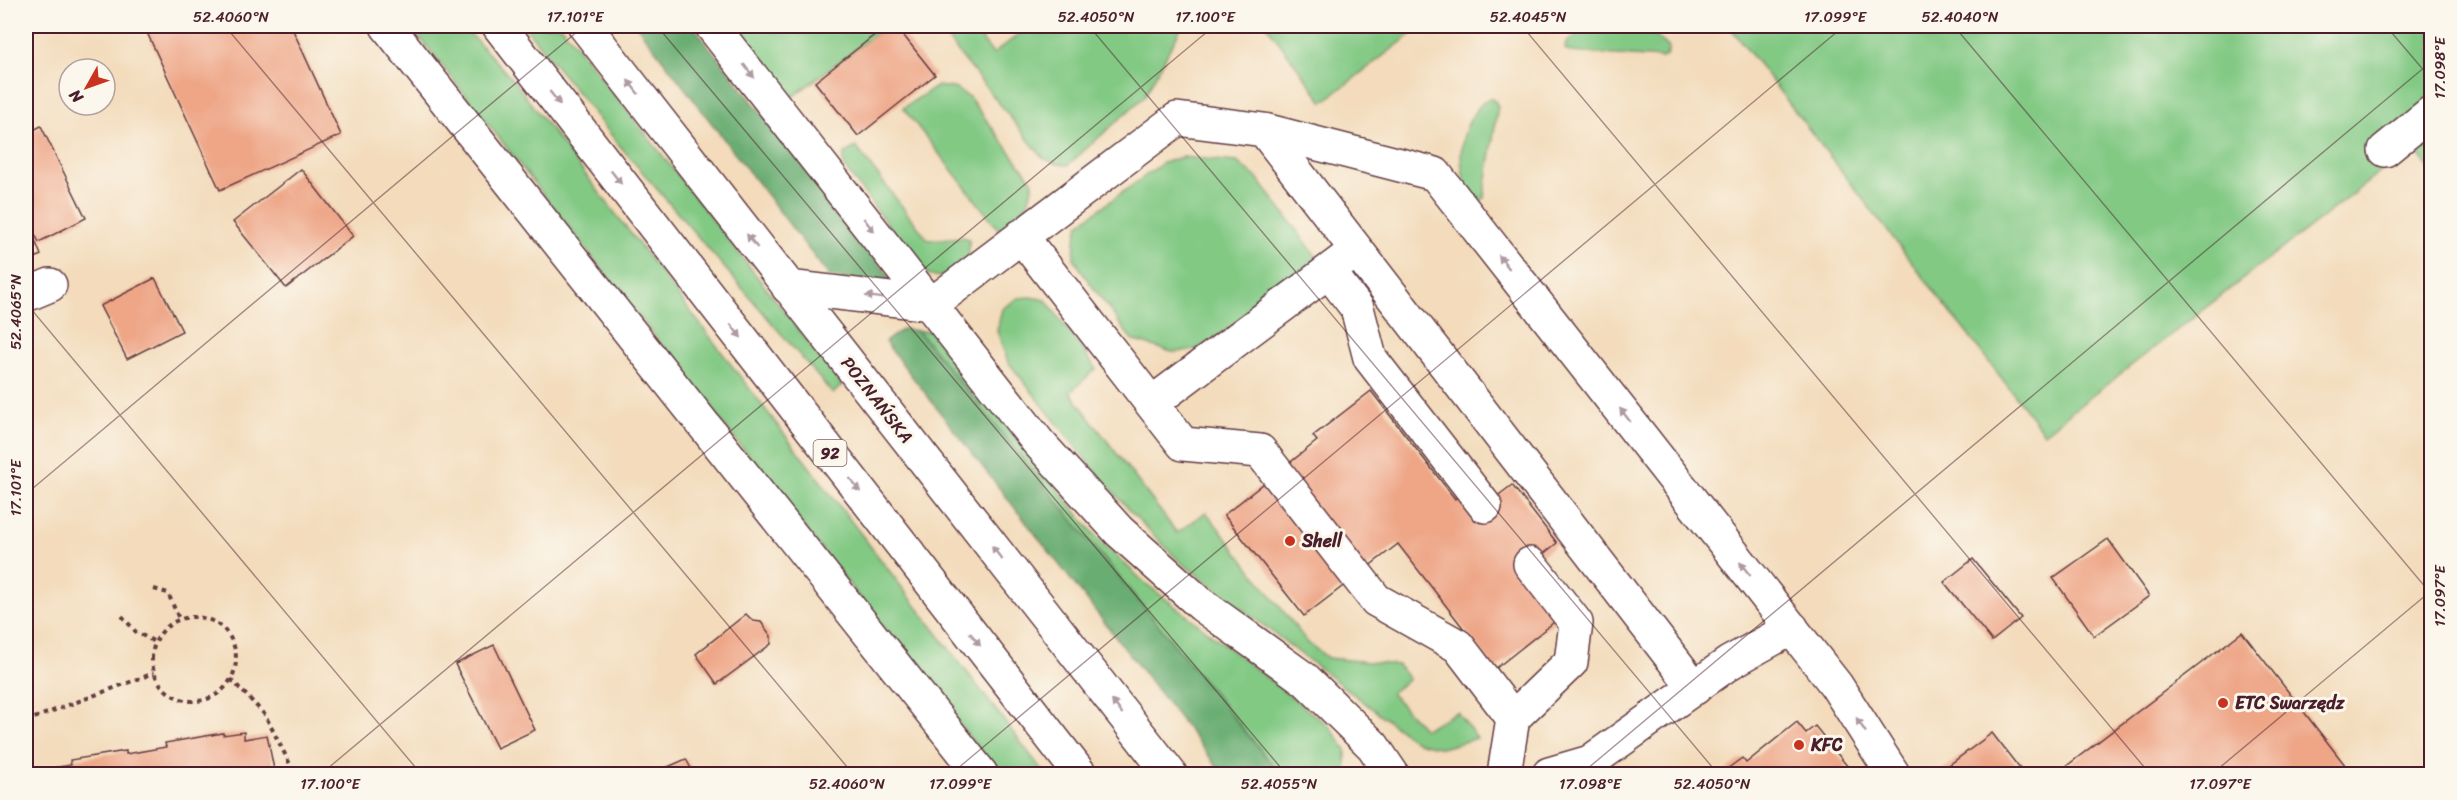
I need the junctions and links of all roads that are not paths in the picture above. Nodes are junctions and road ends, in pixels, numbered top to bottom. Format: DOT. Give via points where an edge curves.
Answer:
graph roads {
  1 [pos="387,26"];
  2 [pos="499,26"];
  3 [pos="585,26"];
  4 [pos="712,26"];
  5 [pos="2432,112"];
  6 [pos="1264,130"];
  7 [pos="2385,150"];
  8 [pos="1021,236"];
  9 [pos="1358,250"];
  10 [pos="1329,272"];
  11 [pos="788,287"];
  12 [pos="932,304"];
  13 [pos="1152,404"];
  14 [pos="1485,506"];
  15 [pos="1530,564"];
  16 [pos="1792,628"];
  17 [pos="1695,688"];
  18 [pos="1513,718"];
  19 [pos="1162,764"];
  20 [pos="981,774"];
  21 [pos="1080,774"];
  22 [pos="1181,774"];
  23 [pos="1392,774"];
  24 [pos="1504,774"];
  25 [pos="1549,774"];
  26 [pos="1893,774"];
  1 -- 20 [label="main road"];
  2 -- 21 [label="main road, 92, one-way"];
  11 -- 3 [label="main road, POZNAŃSKA, one-way"];
  4 -- 12 [label="main road, one-way"];
  5 -- 7 [label="main road"];
  6 -- 8 [label="main road" via="1177,119"];
  6 -- 9 [label="main road"];
  16 -- 6 [label="main road, one-way" via="1435,174"];
  8 -- 12 [label="main road"];
  8 -- 13 [label="main road"];
  9 -- 10 [label="main road"];
  9 -- 17 [label="main road"];
  10 -- 13 [label="main road"];
  10 -- 14 [label="main road" via="1357,308 1370,358"];
  12 -- 11 [label="main road, one-way"];
  19 -- 11 [label="main road, POZNAŃSKA, one-way"];
  12 -- 23 [label="main road" via="1038,442 1119,531 1202,605 1306,680 1372,746"];
  13 -- 18 [label="main road" via="1183,444 1260,452 1376,600 1458,646"];
  15 -- 18 [label="main road" via="1576,623 1571,662"];
  16 -- 17 [label="main road" via="1729,663"];
  26 -- 16 [label="main road, one-way" via="1836,685"];
  17 -- 25 [label="main road" via="1590,762"];
  18 -- 24 [label="main road"];
  19 -- 22 [label="main road, POZNAŃSKA"];
}
